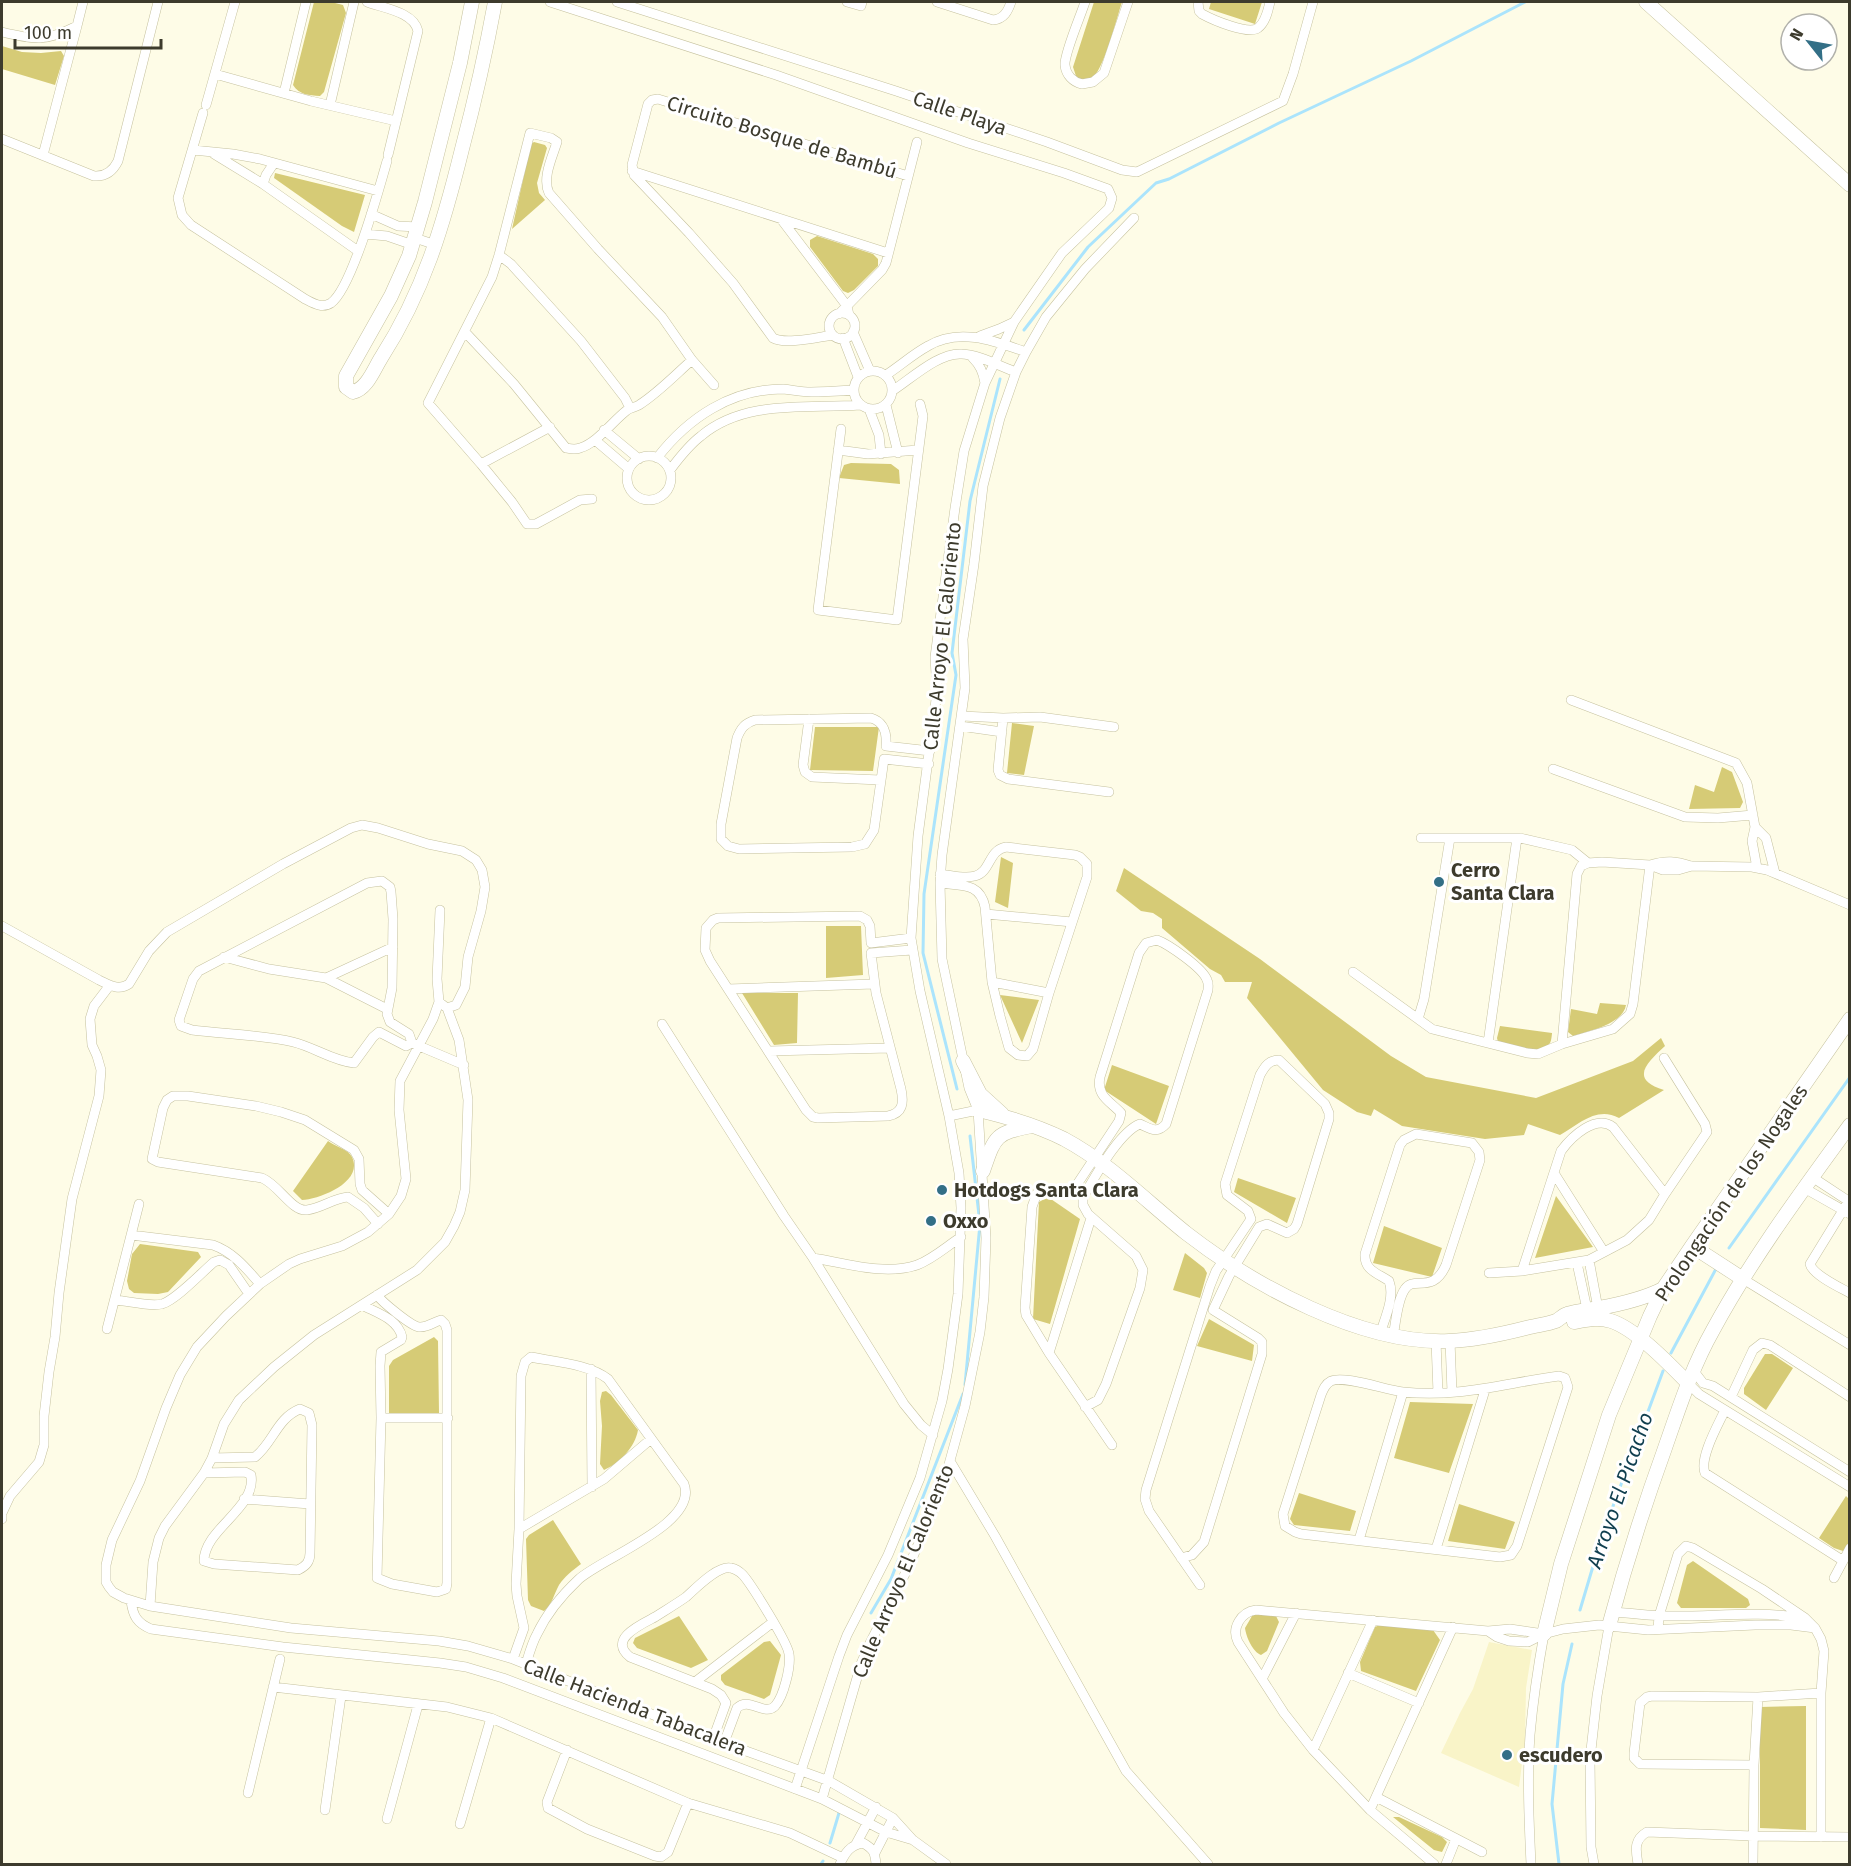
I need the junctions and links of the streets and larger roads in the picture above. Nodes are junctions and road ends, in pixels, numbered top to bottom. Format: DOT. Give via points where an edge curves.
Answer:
graph roads {
  1 [pos="83,2"];
  2 [pos="158,2"];
  3 [pos="235,2"];
  4 [pos="306,2"];
  5 [pos="354,2"];
  6 [pos="367,2"];
  7 [pos="472,2"];
  8 [pos="495,2"];
  9 [pos="550,2"];
  10 [pos="617,2"];
  11 [pos="847,2"];
  12 [pos="937,2"];
  13 [pos="1011,2"];
  14 [pos="1085,2"];
  15 [pos="1128,2"];
  16 [pos="1198,2"];
  17 [pos="1270,2"];
  18 [pos="1313,2"];
  19 [pos="1646,2"];
  20 [pos="862,4"];
  21 [pos="77,26"];
  22 [pos="2,32"];
  23 [pos="782,55"];
  24 [pos="215,74"];
  25 [pos="776,75"];
  26 [pos="284,93"];
  27 [pos="330,105"];
  28 [pos="396,121"];
  29 [pos="2,139"];
  30 [pos="917,142"];
  31 [pos="193,150"];
  32 [pos="212,153"];
  33 [pos="43,155"];
  34 [pos="274,163"];
  35 [pos="632,171"];
  36 [pos="908,176"];
  37 [pos="263,184"];
  38 [pos="1850,185"];
  39 [pos="378,191"];
  40 [pos="1112,198"];
  41 [pos="371,214"];
  42 [pos="1134,218"];
  43 [pos="781,219"];
  44 [pos="365,234"];
  45 [pos="415,237"];
  46 [pos="436,245"];
  47 [pos="358,251"];
  48 [pos="888,253"];
  49 [pos="499,255"];
  50 [pos="402,275"];
  51 [pos="422,284"];
  52 [pos="845,312"];
  53 [pos="1014,322"];
  54 [pos="831,330"];
  55 [pos="465,332"];
  56 [pos="853,332"];
  57 [pos="975,337"];
  58 [pos="843,338"];
  59 [pos="943,339"];
  60 [pos="1003,344"];
  61 [pos="1026,352"];
  62 [pos="970,355"];
  63 [pos="948,356"];
  64 [pos="692,360"];
  65 [pos="994,364"];
  66 [pos="870,371"];
  67 [pos="1016,372"];
  68 [pos="886,375"];
  69 [pos="858,377"];
  70 [pos="985,383"];
  71 [pos="714,385"];
  72 [pos="853,390"];
  73 [pos="892,391"];
  74 [pos="920,404"];
  75 [pos="886,405"];
  76 [pos="865,407"];
  77 [pos="630,408"];
  78 [pos="550,428"];
  79 [pos="841,429"];
  80 [pos="604,430"];
  81 [pos="595,440"];
  82 [pos="838,450"];
  83 [pos="918,450"];
  84 [pos="898,453"];
  85 [pos="881,454"];
  86 [pos="657,458"];
  87 [pos="639,459"];
  88 [pos="481,464"];
  89 [pos="629,469"];
  90 [pos="670,470"];
  91 [pos="592,499"];
  92 [pos="1571,700"];
  93 [pos="962,716"];
  94 [pos="1004,718"];
  95 [pos="809,719"];
  96 [pos="960,726"];
  97 [pos="1114,728"];
  98 [pos="1002,732"];
  99 [pos="886,746"];
  100 [pos="930,751"];
  101 [pos="884,759"];
  102 [pos="929,764"];
  103 [pos="1553,770"];
  104 [pos="880,780"];
  105 [pos="1109,792"];
  106 [pos="1753,815"];
  107 [pos="1755,826"];
  108 [pos="1421,838"];
  109 [pos="1449,838"];
  110 [pos="1517,838"];
  111 [pos="1588,863"];
  112 [pos="1650,865"];
  113 [pos="1757,868"];
  114 [pos="1775,873"];
  115 [pos="940,879"];
  116 [pos="1850,905"];
  117 [pos="440,910"];
  118 [pos="986,914"];
  119 [pos="1072,922"];
  120 [pos="2,926"];
  121 [pos="911,938"];
  122 [pos="871,943"];
  123 [pos="393,947"];
  124 [pos="912,950"];
  125 [pos="871,953"];
  126 [pos="224,957"];
  127 [pos="1353,972"];
  128 [pos="326,978"];
  129 [pos="992,982"];
  130 [pos="874,984"];
  131 [pos="110,985"];
  132 [pos="728,989"];
  133 [pos="1049,993"];
  134 [pos="443,1005"];
  135 [pos="387,1009"];
  136 [pos="1418,1019"];
  137 [pos="1850,1019"];
  138 [pos="662,1024"];
  139 [pos="413,1041"];
  140 [pos="1488,1043"];
  141 [pos="1562,1044"];
  142 [pos="890,1048"];
  143 [pos="769,1051"];
  144 [pos="1664,1058"];
  145 [pos="963,1061"];
  146 [pos="464,1065"];
  147 [pos="978,1110"];
  148 [pos="949,1116"];
  149 [pos="1003,1116"];
  150 [pos="1850,1125"];
  151 [pos="1034,1126"];
  152 [pos="1099,1162"];
  153 [pos="983,1170"];
  154 [pos="1554,1173"];
  155 [pos="1808,1182"];
  156 [pos="1665,1194"];
  157 [pos="139,1204"];
  158 [pos="1847,1207"];
  159 [pos="389,1214"];
  160 [pos="1091,1218"];
  161 [pos="378,1224"];
  162 [pos="131,1235"];
  163 [pos="961,1237"];
  164 [pos="1692,1246"];
  165 [pos="1604,1252"];
  166 [pos="813,1258"];
  167 [pos="1589,1260"];
  168 [pos="1229,1263"];
  169 [pos="1577,1263"];
  170 [pos="1522,1271"];
  171 [pos="1489,1273"];
  172 [pos="1743,1279"];
  173 [pos="260,1284"];
  174 [pos="1664,1289"];
  175 [pos="1850,1293"];
  176 [pos="249,1294"];
  177 [pos="377,1295"];
  178 [pos="115,1300"];
  179 [pos="362,1305"];
  180 [pos="1203,1309"];
  181 [pos="1214,1310"];
  182 [pos="1594,1314"];
  183 [pos="107,1329"];
  184 [pos="1387,1335"];
  185 [pos="1640,1339"];
  186 [pos="1443,1341"];
  187 [pos="1850,1345"];
  188 [pos="1049,1353"];
  189 [pos="591,1369"];
  190 [pos="1691,1377"];
  191 [pos="1485,1390"];
  192 [pos="1403,1392"];
  193 [pos="1438,1392"];
  194 [pos="1452,1392"];
  195 [pos="1699,1394"];
  196 [pos="1731,1396"];
  197 [pos="1683,1397"];
  198 [pos="1850,1397"];
  199 [pos="1085,1407"];
  200 [pos="1725,1410"];
  201 [pos="381,1418"];
  202 [pos="448,1418"];
  203 [pos="933,1435"];
  204 [pos="651,1439"];
  205 [pos="1112,1445"];
  206 [pos="1809,1446"];
  207 [pos="212,1458"];
  208 [pos="1802,1458"];
  209 [pos="950,1461"];
  210 [pos="1850,1472"];
  211 [pos="204,1473"];
  212 [pos="592,1487"];
  213 [pos="1850,1487"];
  214 [pos="244,1499"];
  215 [pos="310,1504"];
  216 [pos="2,1519"];
  217 [pos="519,1529"];
  218 [pos="1359,1540"];
  219 [pos="1850,1548"];
  220 [pos="1436,1549"];
  221 [pos="1181,1558"];
  222 [pos="1842,1560"];
  223 [pos="1834,1578"];
  224 [pos="1200,1585"];
  225 [pos="131,1601"];
  226 [pos="150,1606"];
  227 [pos="1296,1613"];
  228 [pos="1715,1614"];
  229 [pos="1659,1616"];
  230 [pos="1805,1618"];
  231 [pos="1373,1620"];
  232 [pos="1607,1621"];
  233 [pos="773,1622"];
  234 [pos="1714,1625"];
  235 [pos="1454,1627"];
  236 [pos="1815,1628"];
  237 [pos="1659,1629"];
  238 [pos="1544,1634"];
  239 [pos="280,1659"];
  240 [pos="513,1659"];
  241 [pos="526,1664"];
  242 [pos="1348,1673"];
  243 [pos="1262,1679"];
  244 [pos="695,1682"];
  245 [pos="273,1688"];
  246 [pos="1821,1693"];
  247 [pos="341,1696"];
  248 [pos="1758,1697"];
  249 [pos="1419,1703"];
  250 [pos="418,1705"];
  251 [pos="491,1718"];
  252 [pos="713,1739"];
  253 [pos="724,1743"];
  254 [pos="567,1750"];
  255 [pos="1313,1750"];
  256 [pos="1754,1765"];
  257 [pos="802,1770"];
  258 [pos="829,1781"];
  259 [pos="795,1789"];
  260 [pos="248,1793"];
  261 [pos="1376,1797"];
  262 [pos="822,1800"];
  263 [pos="688,1803"];
  264 [pos="876,1807"];
  265 [pos="326,1810"];
  266 [pos="1370,1810"];
  267 [pos="893,1818"];
  268 [pos="387,1819"];
  269 [pos="868,1822"];
  270 [pos="460,1824"];
  271 [pos="886,1832"];
  272 [pos="1753,1836"];
  273 [pos="1821,1837"];
  274 [pos="1850,1837"];
  275 [pos="1456,1839"];
  276 [pos="913,1840"];
  277 [pos="856,1844"];
  278 [pos="1482,1852"];
  279 [pos="875,1853"];
  280 [pos="842,1861"];
  281 [pos="876,1864"];
  282 [pos="946,1864"];
  283 [pos="1208,1864"];
  284 [pos="1434,1864"];
  285 [pos="1446,1864"];
  286 [pos="1531,1864"];
  287 [pos="1594,1864"];
  288 [pos="1638,1864"];
  289 [pos="1753,1864"];
  1 -- 21 [label="street"];
  2 -- 33 [label="street" via="115,166 105,175 94,176"];
  3 -- 24 [label="street"];
  4 -- 26 [label="street"];
  5 -- 27 [label="street"];
  6 -- 28 [label="street" via="403,15 417,25"];
  7 -- 45 [label="street"];
  8 -- 46 [label="street" via="483,67"];
  9 -- 25 [label="street, Calle Playa"];
  10 -- 23 [label="street, Calle Playa"];
  11 -- 20 [label="street"];
  12 -- 13 [label="street" via="993,20 1005,14"];
  14 -- 15 [label="street" via="1065,62 1070,78 1082,84 1093,82 1104,73"];
  16 -- 17 [label="street" via="1199,11 1206,16 1249,30 1262,23"];
  18 -- 23 [label="street, Calle Playa" via="1283,101 1137,172"];
  19 -- 38 [label="street"];
  21 -- 22 [label="street" via="39,39"];
  21 -- 33 [label="street"];
  23 -- 25 [label="street"];
  24 -- 26 [label="street"];
  24 -- 31 [label="street"];
  25 -- 40 [label="street, Calle Playa" via="1108,189"];
  26 -- 27 [label="street"];
  27 -- 28 [label="street"];
  28 -- 39 [label="street"];
  29 -- 33 [label="street"];
  30 -- 36 [label="street, Circuito Bosque de Bambú"];
  31 -- 32 [label="street"];
  31 -- 47 [label="street" via="178,198 186,221 305,299 320,305 333,301"];
  32 -- 34 [label="street"];
  32 -- 37 [label="street"];
  34 -- 37 [label="street"];
  34 -- 39 [label="street"];
  35 -- 36 [label="street, Circuito Bosque de Bambú" via="648,104 658,99"];
  35 -- 43 [label="street"];
  35 -- 54 [label="street" via="733,283 773,338 817,338"];
  36 -- 48 [label="street, Circuito Bosque de Bambú"];
  37 -- 47 [label="street"];
  39 -- 41 [label="street"];
  40 -- 53 [label="street, Calle Arroyo El Caloriento" via="1109,208 1062,253"];
  41 -- 44 [label="street"];
  41 -- 45 [label="street"];
  42 -- 61 [label="street, Calle Arroyo El Caloriento" via="1046,317"];
  43 -- 48 [label="street"];
  43 -- 52 [label="street"];
  44 -- 45 [label="street"];
  44 -- 47 [label="street"];
  45 -- 46 [label="street"];
  45 -- 50 [label="street"];
  46 -- 51 [label="street"];
  48 -- 52 [label="street, Circuito Bosque de Bambú" via="882,270"];
  49 -- 55 [label="street"];
  49 -- 64 [label="street" via="528,135 551,138 557,142 547,176 549,193 662,317"];
  49 -- 77 [label="street" via="581,341"];
  50 -- 51 [label="street"];
  50 -- 51 [label="street" via="349,370 345,382 348,391 357,392 365,384"];
  52 -- 54 [label="street" via="832,318"];
  52 -- 56 [label="street" via="854,321"];
  53 -- 57 [label="street"];
  53 -- 60 [label="street, Calle Arroyo El Caloriento"];
  54 -- 58 [label="street"];
  55 -- 78 [label="street"];
  55 -- 88 [label="street" via="428,403"];
  56 -- 58 [label="street"];
  56 -- 66 [label="street"];
  57 -- 59 [label="street"];
  57 -- 60 [label="street"];
  58 -- 69 [label="street"];
  59 -- 63 [label="street"];
  59 -- 68 [label="street"];
  60 -- 61 [label="street"];
  60 -- 65 [label="street, Calle Arroyo El Caloriento"];
  61 -- 67 [label="street, Calle Arroyo El Caloriento"];
  62 -- 63 [label="street"];
  62 -- 65 [label="street"];
  62 -- 70 [label="street" via="984,373"];
  63 -- 73 [label="street"];
  64 -- 71 [label="street"];
  64 -- 77 [label="street" via="648,398"];
  65 -- 67 [label="street"];
  65 -- 70 [label="street, Calle Arroyo El Caloriento"];
  66 -- 68 [label="street"];
  66 -- 69 [label="street"];
  67 -- 93 [label="street, Calle Arroyo El Caloriento" via="983,486 963,639"];
  68 -- 73 [label="street"];
  69 -- 72 [label="street"];
  70 -- 100 [label="street, Calle Arroyo El Caloriento" via="964,451 955,508 936,657 937,693"];
  72 -- 76 [label="street"];
  72 -- 86 [label="street" via="783,389 754,392 721,403 679,431"];
  73 -- 75 [label="street"];
  74 -- 83 [label="street" via="923,416"];
  75 -- 76 [label="street"];
  75 -- 84 [label="street"];
  76 -- 85 [label="street" via="879,435"];
  76 -- 90 [label="street" via="784,407 735,417 700,436"];
  77 -- 80 [label="street"];
  78 -- 81 [label="street" via="566,448 580,448"];
  78 -- 88 [label="street"];
  79 -- 82 [label="street"];
  80 -- 81 [label="street"];
  80 -- 87 [label="street"];
  81 -- 89 [label="street"];
  82 -- 83 [label="street" via="818,610 897,620"];
  82 -- 85 [label="street"];
  83 -- 84 [label="street"];
  84 -- 85 [label="street"];
  86 -- 87 [label="street"];
  86 -- 90 [label="street"];
  87 -- 89 [label="street"];
  88 -- 91 [label="street" via="527,524 536,524 580,500"];
  89 -- 90 [label="street" via="630,491 649,501 668,491"];
  92 -- 106 [label="street" via="1736,763 1747,783"];
  93 -- 94 [label="street"];
  93 -- 96 [label="street, Calle Arroyo El Caloriento"];
  94 -- 97 [label="street" via="1040,717"];
  94 -- 98 [label="street"];
  95 -- 99 [label="street" via="871,717 884,727"];
  95 -- 104 [label="street" via="803,765 808,775"];
  95 -- 104 [label="street" via="755,720 744,725 737,738 721,824 724,843 739,849 865,844 874,830"];
  96 -- 98 [label="street"];
  96 -- 115 [label="street, Calle Arroyo El Caloriento"];
  98 -- 105 [label="street" via="1000,775"];
  99 -- 100 [label="street"];
  99 -- 101 [label="street"];
  100 -- 102 [label="street, Calle Arroyo El Caloriento"];
  101 -- 102 [label="street"];
  101 -- 104 [label="street"];
  102 -- 121 [label="street, Calle Arroyo El Caloriento" via="918,836"];
  103 -- 106 [label="street" via="1685,817"];
  106 -- 107 [label="street"];
  107 -- 113 [label="street" via="1752,841"];
  107 -- 114 [label="street" via="1766,838"];
  108 -- 109 [label="street"];
  109 -- 110 [label="street"];
  109 -- 136 [label="street" via="1425,999"];
  110 -- 111 [label="street" via="1572,850"];
  110 -- 140 [label="street"];
  111 -- 112 [label="street"];
  111 -- 141 [label="street" via="1577,874"];
  112 -- 113 [label="street" via="1663,870 1692,866"];
  112 -- 141 [label="street" via="1630,1014 1613,1029"];
  113 -- 114 [label="street"];
  114 -- 116 [label="street"];
  115 -- 118 [label="street" via="974,889 982,897"];
  115 -- 119 [label="street" via="977,876 1000,848 1075,855 1084,860 1088,870"];
  115 -- 145 [label="street, Calle Arroyo El Caloriento" via="942,959"];
  117 -- 134 [label="street" via="437,979"];
  118 -- 119 [label="street"];
  118 -- 129 [label="street"];
  119 -- 133 [label="street"];
  120 -- 131 [label="street"];
  121 -- 122 [label="street"];
  121 -- 124 [label="street, Calle Arroyo El Caloriento"];
  122 -- 125 [label="street"];
  122 -- 132 [label="street" via="870,926 860,916 718,918 706,928 705,950"];
  123 -- 126 [label="street" via="391,892 386,883 377,880"];
  123 -- 128 [label="street"];
  123 -- 135 [label="street"];
  124 -- 125 [label="street"];
  124 -- 148 [label="street, Calle Arroyo El Caloriento"];
  125 -- 130 [label="street"];
  126 -- 128 [label="street"];
  126 -- 139 [label="street" via="193,979 179,1020 186,1029 289,1041 354,1064 379,1032 406,1046"];
  127 -- 136 [label="street"];
  128 -- 135 [label="street"];
  129 -- 133 [label="street"];
  129 -- 133 [label="street" via="1010,1048 1023,1057 1033,1049"];
  130 -- 132 [label="street"];
  130 -- 142 [label="street"];
  131 -- 134 [label="street" via="122,988 129,984 157,942 179,924 351,828 368,826 462,850 482,870 485,887 465,987 456,1005"];
  131 -- 216 [label="street" via="94,1006 90,1019 92,1045 101,1070 99,1096 72,1199 49,1372 44,1445 39,1462 10,1496"];
  132 -- 143 [label="street"];
  134 -- 139 [label="street"];
  134 -- 146 [label="street" via="459,1040"];
  135 -- 139 [label="street" via="390,1022"];
  136 -- 140 [label="street" via="1437,1031"];
  137 -- 164 [label="street, Prolongación de los Nogales"];
  138 -- 166 [label="street"];
  139 -- 146 [label="street"];
  139 -- 159 [label="street" via="400,1081 406,1179"];
  140 -- 141 [label="street" via="1534,1054"];
  142 -- 143 [label="street"];
  142 -- 143 [label="street" via="903,1099 898,1113 818,1118 806,1110"];
  144 -- 156 [label="street" via="1707,1132"];
  145 -- 147 [label="street, Calle Arroyo El Caloriento"];
  145 -- 149 [label="street" via="980,1094"];
  146 -- 177 [label="street" via="467,1161 459,1212 434,1255"];
  147 -- 148 [label="street"];
  147 -- 149 [label="street"];
  147 -- 153 [label="street, Calle Arroyo El Caloriento"];
  148 -- 163 [label="street, Calle Arroyo El Caloriento" via="959,1173"];
  149 -- 151 [label="street"];
  150 -- 155 [label="street"];
  151 -- 152 [label="street"];
  151 -- 153 [label="street" via="1007,1131 995,1141"];
  152 -- 152 [label="street" via="1129,1129 1140,1124 1155,1131 1166,1124 1208,990 1202,972 1157,940 1146,943 1138,953 1098,1083 1103,1097 1121,1113"];
  152 -- 160 [label="street" via="1082,1201"];
  152 -- 168 [label="street"];
  152 -- 188 [label="street" via="1070,1192 1037,1194 1032,1207 1025,1308"];
  153 -- 209 [label="street, Calle Arroyo El Caloriento" via="984,1297 965,1406"];
  154 -- 156 [label="street" via="1561,1151 1570,1140 1593,1124 1604,1122"];
  154 -- 165 [label="street"];
  154 -- 170 [label="street"];
  155 -- 158 [label="street"];
  155 -- 172 [label="street"];
  156 -- 165 [label="street" via="1640,1230"];
  157 -- 162 [label="street"];
  158 -- 175 [label="street" via="1810,1264 1815,1272"];
  159 -- 161 [label="street"];
  159 -- 161 [label="street" via="362,1190 359,1159 354,1150 305,1120 256,1106 188,1096 167,1100 152,1159 262,1178 301,1210 348,1197"];
  160 -- 188 [label="street"];
  160 -- 199 [label="street" via="1136,1256 1143,1270 1106,1384 1098,1400"];
  161 -- 173 [label="street" via="342,1246 289,1264"];
  162 -- 173 [label="street" via="221,1248"];
  162 -- 178 [label="street"];
  163 -- 166 [label="street" via="930,1258 903,1268"];
  163 -- 203 [label="street, Calle Arroyo El Caloriento" via="954,1328"];
  164 -- 172 [label="street"];
  164 -- 174 [label="street, Prolongación de los Nogales"];
  165 -- 167 [label="street"];
  166 -- 203 [label="street" via="904,1404"];
  167 -- 169 [label="street"];
  167 -- 182 [label="street"];
  168 -- 168 [label="street" via="1259,1227 1267,1224 1287,1233 1294,1229 1329,1119 1325,1104 1279,1060 1272,1060 1260,1075 1225,1184 1227,1195 1248,1211 1251,1219"];
  168 -- 180 [label="street" via="1216,1271"];
  168 -- 181 [label="street"];
  168 -- 184 [label="street" via="1316,1311"];
  169 -- 170 [label="street"];
  169 -- 182 [label="street"];
  170 -- 171 [label="street"];
  172 -- 187 [label="street"];
  172 -- 190 [label="street"];
  173 -- 176 [label="street"];
  174 -- 182 [label="street"];
  174 -- 185 [label="street, Prolongación de los Nogales"];
  176 -- 178 [label="street" via="229,1265 220,1260 163,1304"];
  176 -- 225 [label="street" via="209,1333 188,1361 166,1408 138,1488 112,1540 106,1582 113,1592"];
  177 -- 179 [label="street"];
  177 -- 202 [label="street" via="415,1326 441,1320 445,1324"];
  178 -- 183 [label="street"];
  179 -- 201 [label="street" via="393,1322 402,1337 381,1352"];
  179 -- 207 [label="street" via="314,1335 248,1390 224,1424"];
  180 -- 181 [label="street"];
  180 -- 221 [label="street" via="1145,1499"];
  181 -- 221 [label="street" via="1258,1338 1262,1354 1204,1542 1192,1555"];
  182 -- 185 [label="street" via="1619,1324"];
  182 -- 186 [label="street" via="1565,1323 1557,1321"];
  184 -- 184 [label="street" via="1404,1290 1411,1284 1433,1282 1446,1265 1480,1160 1472,1143 1416,1134 1400,1145 1365,1254 1369,1268 1390,1285"];
  184 -- 186 [label="street"];
  185 -- 190 [label="street"];
  185 -- 238 [label="street, Prolongación de los Nogales" via="1587,1482"];
  186 -- 193 [label="street"];
  186 -- 194 [label="street"];
  188 -- 199 [label="street"];
  189 -- 204 [label="street" via="608,1379"];
  189 -- 212 [label="street"];
  189 -- 217 [label="street" via="531,1357 522,1368"];
  190 -- 195 [label="street"];
  190 -- 196 [label="street"];
  190 -- 197 [label="street"];
  191 -- 194 [label="street"];
  191 -- 220 [label="street"];
  191 -- 220 [label="street" via="1559,1376 1568,1383 1511,1555"];
  192 -- 193 [label="street"];
  192 -- 218 [label="street"];
  192 -- 218 [label="street" via="1345,1379 1327,1383 1283,1514 1285,1526 1295,1532"];
  193 -- 194 [label="street"];
  195 -- 197 [label="street"];
  195 -- 200 [label="street"];
  196 -- 198 [label="street" via="1754,1350 1764,1343"];
  196 -- 206 [label="street"];
  197 -- 232 [label="street"];
  199 -- 205 [label="street"];
  200 -- 208 [label="street"];
  200 -- 222 [label="street" via="1704,1458 1705,1473"];
  201 -- 202 [label="street"];
  201 -- 202 [label="street" via="377,1578 437,1592 446,1589 447,1583"];
  203 -- 257 [label="street, Calle Arroyo El Caloriento" via="899,1530 847,1635"];
  204 -- 212 [label="street"];
  204 -- 241 [label="street" via="684,1484 685,1500 661,1527 580,1578 542,1626"];
  206 -- 208 [label="street"];
  206 -- 210 [label="street"];
  207 -- 211 [label="street"];
  207 -- 215 [label="street" via="255,1457 287,1416 305,1410 312,1425"];
  208 -- 213 [label="street"];
  209 -- 258 [label="street, Calle Arroyo El Caloriento" via="921,1540 861,1664"];
  209 -- 283 [label="street" via="1126,1771"];
  211 -- 214 [label="street" via="248,1473 251,1485"];
  211 -- 226 [label="street" via="159,1538"];
  212 -- 217 [label="street"];
  214 -- 215 [label="street"];
  214 -- 215 [label="street" via="209,1543 204,1561 298,1570 305,1567 310,1559"];
  217 -- 240 [label="street" via="516,1584 524,1628"];
  218 -- 220 [label="street"];
  219 -- 222 [label="street"];
  221 -- 224 [label="street"];
  222 -- 223 [label="street"];
  225 -- 226 [label="street, Calle Hacienda Tabacalera"];
  225 -- 259 [label="street" via="136,1619 151,1629 466,1667"];
  226 -- 240 [label="street, Calle Hacienda Tabacalera" via="291,1628 439,1641"];
  227 -- 231 [label="street"];
  227 -- 243 [label="street"];
  227 -- 243 [label="street" via="1251,1610 1237,1624 1236,1638"];
  228 -- 229 [label="street"];
  228 -- 230 [label="street"];
  228 -- 234 [label="street"];
  229 -- 230 [label="street" via="1678,1554 1686,1546"];
  229 -- 232 [label="street"];
  229 -- 237 [label="street"];
  230 -- 236 [label="street"];
  231 -- 235 [label="street"];
  231 -- 242 [label="street"];
  232 -- 237 [label="street"];
  232 -- 238 [label="street"];
  232 -- 287 [label="street" via="1590,1759"];
  233 -- 244 [label="street"];
  233 -- 244 [label="street" via="742,1574 725,1568 626,1636 623,1648 630,1657"];
  233 -- 253 [label="street" via="790,1655 781,1696 771,1709 746,1703 737,1708"];
  234 -- 236 [label="street"];
  234 -- 237 [label="street"];
  235 -- 238 [label="street"];
  235 -- 249 [label="street"];
  236 -- 246 [label="street" via="1824,1651"];
  238 -- 286 [label="street, Prolongación de los Nogales" via="1530,1737"];
  239 -- 245 [label="street"];
  240 -- 241 [label="street, Calle Hacienda Tabacalera"];
  241 -- 252 [label="street, Calle Hacienda Tabacalera"];
  242 -- 249 [label="street"];
  242 -- 255 [label="street"];
  243 -- 255 [label="street"];
  244 -- 252 [label="street" via="717,1692 726,1703"];
  245 -- 247 [label="street"];
  245 -- 260 [label="street"];
  246 -- 248 [label="street"];
  246 -- 273 [label="street"];
  247 -- 250 [label="street"];
  247 -- 265 [label="street"];
  248 -- 256 [label="street"];
  248 -- 256 [label="street" via="1647,1697 1638,1708 1634,1753 1640,1764"];
  249 -- 261 [label="street"];
  250 -- 251 [label="street" via="465,1710"];
  250 -- 268 [label="street"];
  251 -- 254 [label="street"];
  251 -- 270 [label="street"];
  252 -- 253 [label="street, Calle Hacienda Tabacalera"];
  253 -- 257 [label="street, Calle Hacienda Tabacalera"];
  254 -- 263 [label="street"];
  254 -- 263 [label="street" via="548,1808 587,1829 661,1857 668,1852"];
  255 -- 266 [label="street"];
  256 -- 272 [label="street"];
  257 -- 258 [label="street, Calle Hacienda Tabacalera"];
  257 -- 259 [label="street, Calle Arroyo El Caloriento"];
  258 -- 262 [label="street, Calle Arroyo El Caloriento"];
  258 -- 264 [label="street, Calle Hacienda Tabacalera"];
  259 -- 262 [label="street"];
  261 -- 266 [label="street"];
  261 -- 275 [label="street"];
  262 -- 269 [label="street"];
  263 -- 280 [label="street" via="790,1833"];
  264 -- 267 [label="street, Calle Hacienda Tabacalera"];
  264 -- 269 [label="street"];
  266 -- 284 [label="street"];
  267 -- 271 [label="street"];
  267 -- 276 [label="street, Calle Hacienda Tabacalera"];
  269 -- 271 [label="street"];
  269 -- 277 [label="street"];
  271 -- 276 [label="street"];
  271 -- 279 [label="street"];
  272 -- 273 [label="street"];
  272 -- 288 [label="street" via="1647,1832 1638,1839"];
  272 -- 289 [label="street"];
  273 -- 274 [label="street"];
  275 -- 278 [label="street"];
  275 -- 285 [label="street"];
  276 -- 282 [label="street"];
  277 -- 279 [label="street" via="863,1843"];
  277 -- 280 [label="street"];
  279 -- 281 [label="street"];
}
